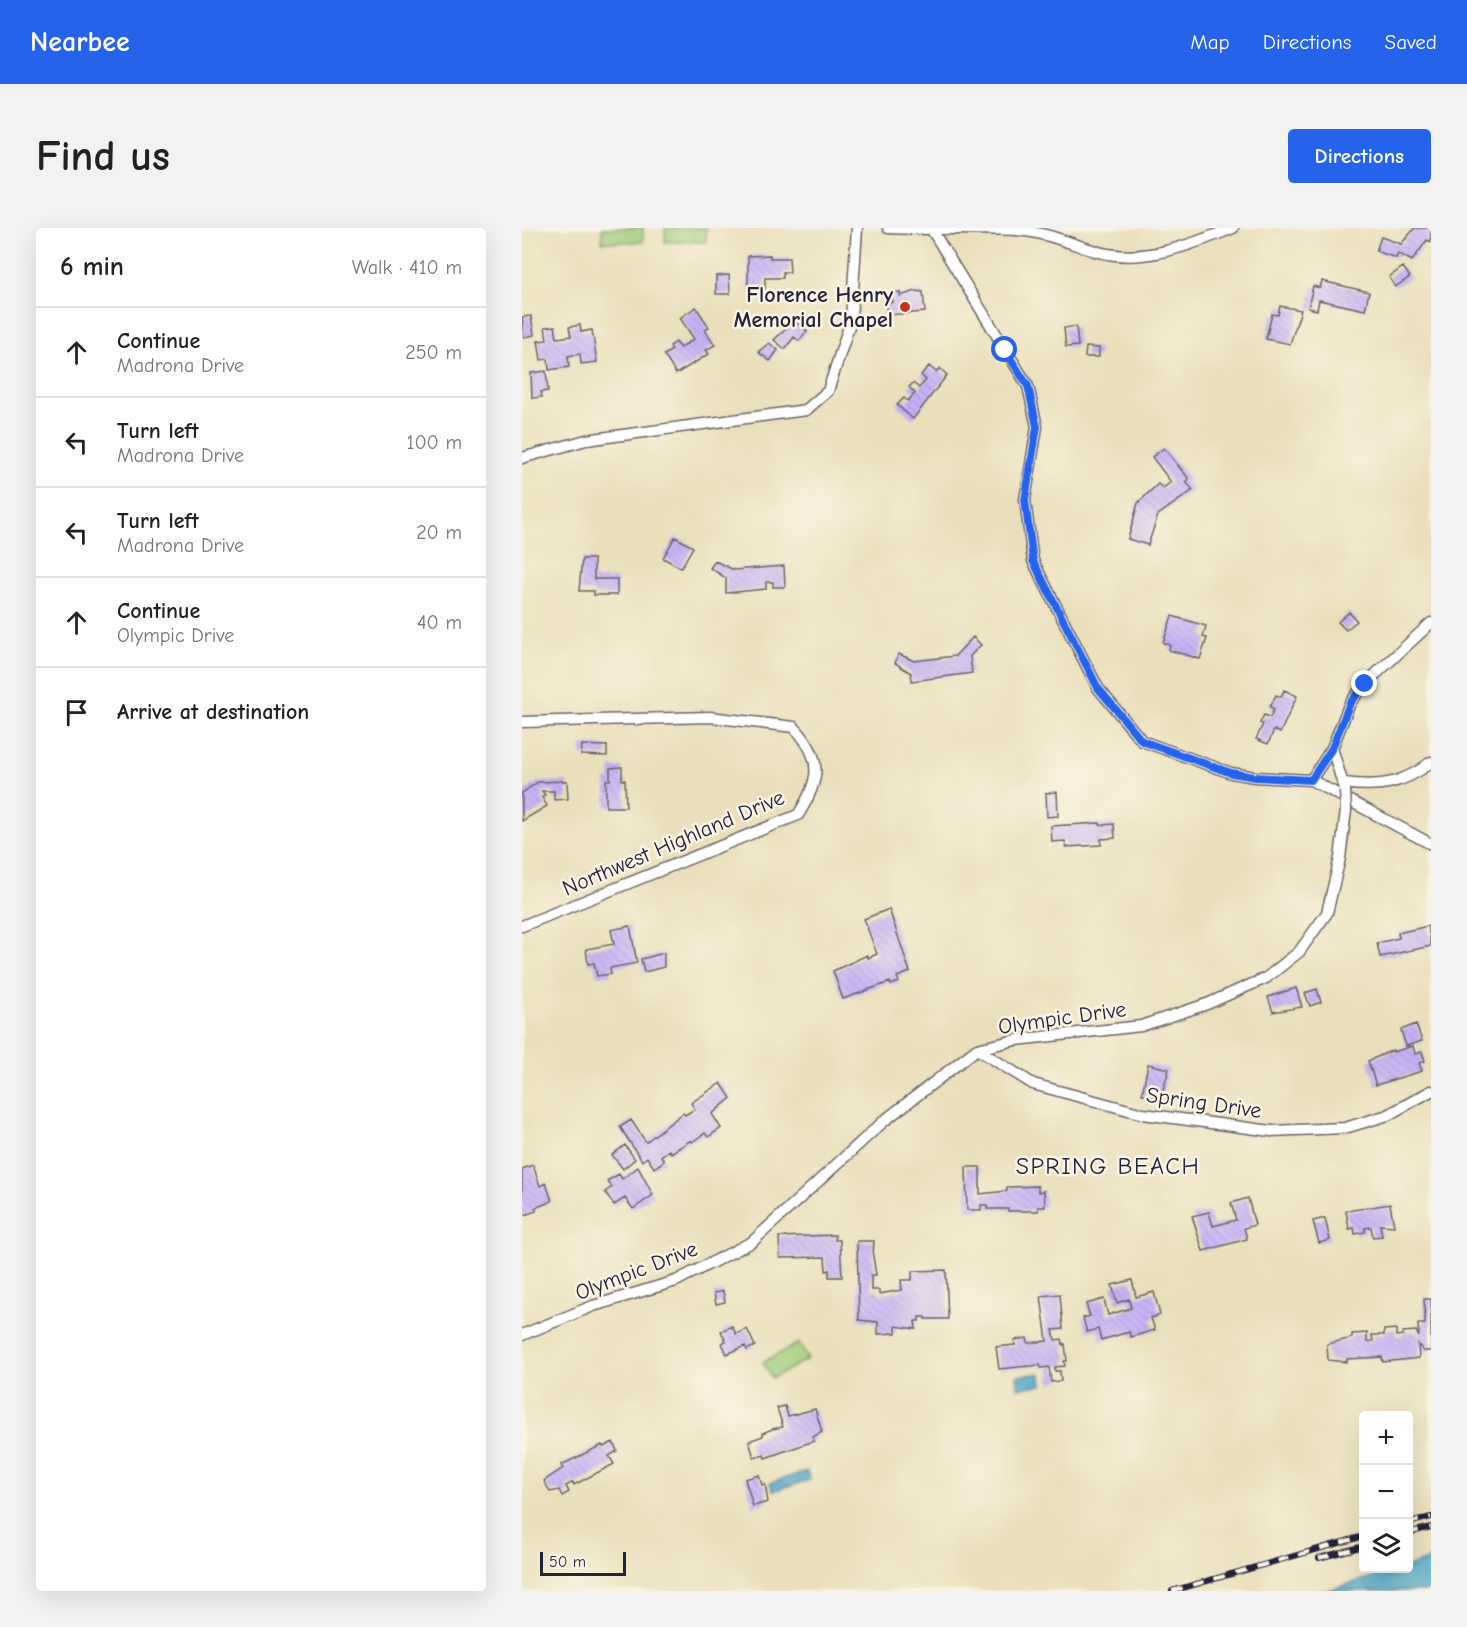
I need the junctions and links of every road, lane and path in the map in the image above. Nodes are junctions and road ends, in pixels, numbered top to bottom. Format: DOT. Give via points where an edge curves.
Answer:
graph roads {
  1 [pos="857,228"];
  2 [pos="888,228"];
  3 [pos="1233,228"];
  4 [pos="932,230"];
  5 [pos="522,458"];
  6 [pos="1431,623"];
  7 [pos="522,722"];
  8 [pos="1332,748"];
  9 [pos="1431,762"];
  10 [pos="1311,780"];
  11 [pos="1344,787"];
  12 [pos="1431,844"];
  13 [pos="522,926"];
  14 [pos="977,1049"];
  15 [pos="1431,1091"];
  16 [pos="522,1335"];
  1 -- 5 [label="street" via="851,320 828,391 806,410 586,440"];
  2 -- 4 [label="street"];
  3 -- 4 [label="street" via="1194,244 1145,255 1098,252 1061,238 1017,230"];
  4 -- 10 [label="street" via="1028,386 1037,427 1025,500 1033,561 1098,688 1142,741 1231,773"];
  6 -- 8 [label="street" via="1365,684 1350,703"];
  7 -- 13 [label="street, Northwest Highland Drive" via="710,717 794,727 809,744 817,769 812,793 798,815"];
  8 -- 10 [label="street"];
  8 -- 11 [label="street, Olympic Drive"];
  9 -- 11 [label="street" via="1406,780"];
  10 -- 12 [label="street"];
  11 -- 14 [label="street, Olympic Drive, bridge" via="1346,810 1334,893 1327,913 1299,952 1266,978 1207,1004 1141,1026 1016,1040"];
  14 -- 15 [label="street, Spring Drive" via="1033,1084 1143,1114 1271,1131 1345,1128 1388,1115"];
  14 -- 16 [label="street, Olympic Drive" via="884,1121 752,1242 676,1281 593,1306"];
}
